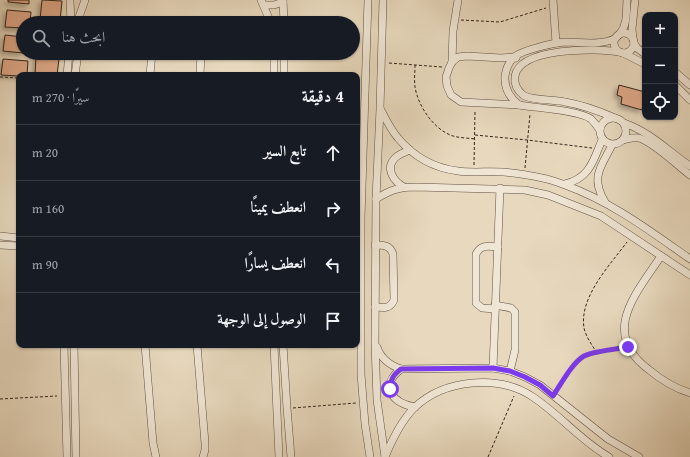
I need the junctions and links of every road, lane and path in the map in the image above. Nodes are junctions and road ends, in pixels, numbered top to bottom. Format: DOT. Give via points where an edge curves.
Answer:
graph roads {
  1 [pos="70,0"];
  2 [pos="85,0"];
  3 [pos="368,0"];
  4 [pos="383,0"];
  5 [pos="458,0"];
  6 [pos="627,0"];
  7 [pos="635,0"];
  8 [pos="283,1"];
  9 [pos="262,2"];
  10 [pos="554,2"];
  11 [pos="71,16"];
  12 [pos="80,16"];
  13 [pos="268,16"];
  14 [pos="284,16"];
  15 [pos="454,20"];
  16 [pos="617,36"];
  17 [pos="634,41"];
  18 [pos="556,43"];
  19 [pos="642,52"];
  20 [pos="621,53"];
  21 [pos="515,57"];
  22 [pos="68,60"];
  23 [pos="77,60"];
  24 [pos="151,60"];
  25 [pos="201,60"];
  26 [pos="274,60"];
  27 [pos="284,60"];
  28 [pos="381,63"];
  29 [pos="642,63"];
  30 [pos="415,65"];
  31 [pos="450,65"];
  32 [pos="521,65"];
  33 [pos="67,72"];
  34 [pos="75,72"];
  35 [pos="150,72"];
  36 [pos="200,72"];
  37 [pos="274,72"];
  38 [pos="284,72"];
  39 [pos="678,74"];
  40 [pos="0,77"];
  41 [pos="16,78"];
  42 [pos="690,82"];
  43 [pos="678,88"];
  44 [pos="526,97"];
  45 [pos="690,100"];
  46 [pos="475,104"];
  47 [pos="520,105"];
  48 [pos="530,107"];
  49 [pos="380,109"];
  50 [pos="615,118"];
  51 [pos="624,123"];
  52 [pos="599,129"];
  53 [pos="475,136"];
  54 [pos="475,138"];
  55 [pos="528,140"];
  56 [pos="602,140"];
  57 [pos="623,140"];
  58 [pos="612,145"];
  59 [pos="598,149"];
  60 [pos="410,150"];
  61 [pos="690,166"];
  62 [pos="474,172"];
  63 [pos="525,174"];
  64 [pos="690,175"];
  65 [pos="565,184"];
  66 [pos="404,187"];
  67 [pos="500,188"];
  68 [pos="360,196"];
  69 [pos="376,199"];
  70 [pos="605,202"];
  71 [pos="0,236"];
  72 [pos="631,236"];
  73 [pos="656,236"];
  74 [pos="16,238"];
  75 [pos="0,245"];
  76 [pos="376,245"];
  77 [pos="16,246"];
  78 [pos="498,247"];
  79 [pos="648,248"];
  80 [pos="661,256"];
  81 [pos="690,259"];
  82 [pos="690,275"];
  83 [pos="360,279"];
  84 [pos="361,299"];
  85 [pos="375,304"];
  86 [pos="495,307"];
  87 [pos="375,343"];
  88 [pos="628,347"];
  89 [pos="64,348"];
  90 [pos="74,348"];
  91 [pos="145,348"];
  92 [pos="197,348"];
  93 [pos="274,348"];
  94 [pos="284,348"];
  95 [pos="597,353"];
  96 [pos="493,368"];
  97 [pos="401,369"];
  98 [pos="510,371"];
  99 [pos="518,389"];
  100 [pos="690,393"];
  101 [pos="65,396"];
  102 [pos="553,396"];
  103 [pos="0,399"];
  104 [pos="362,403"];
  105 [pos="415,407"];
  106 [pos="287,408"];
  107 [pos="593,428"];
  108 [pos="584,439"];
  109 [pos="67,457"];
  110 [pos="76,457"];
  111 [pos="156,457"];
  112 [pos="203,457"];
  113 [pos="279,457"];
  114 [pos="291,457"];
  115 [pos="370,457"];
  116 [pos="385,457"];
  117 [pos="488,457"];
  118 [pos="609,457"];
  119 [pos="639,457"];
  1 -- 11 [label="street"];
  2 -- 12 [label="street"];
  3 -- 68 [label="street"];
  4 -- 28 [label="street"];
  5 -- 15 [label="street"];
  6 -- 16 [label="street" via="626,23"];
  7 -- 17 [label="street" via="632,30"];
  8 -- 9 [label="street" via="274,5"];
  8 -- 14 [label="street"];
  9 -- 13 [label="street"];
  10 -- 15 [label="path" via="500,22"];
  10 -- 18 [label="street"];
  15 -- 31 [label="street"];
  16 -- 17 [label="street" via="627,34"];
  16 -- 18 [label="street" via="606,42"];
  16 -- 20 [label="street" via="614,46"];
  17 -- 19 [label="street"];
  17 -- 20 [label="street" via="631,51"];
  18 -- 21 [label="street"];
  20 -- 29 [label="street"];
  20 -- 32 [label="street" via="608,50 564,51 537,57"];
  21 -- 31 [label="street" via="467,56 458,58"];
  21 -- 32 [label="street"];
  21 -- 47 [label="street" via="506,70 505,82 508,94"];
  22 -- 33 [label="street"];
  23 -- 34 [label="street"];
  24 -- 35 [label="street"];
  25 -- 36 [label="street"];
  26 -- 37 [label="street"];
  27 -- 38 [label="street"];
  28 -- 30 [label="path"];
  28 -- 49 [label="street"];
  30 -- 31 [label="path"];
  30 -- 54 [label="path" via="415,87 428,117 445,132 454,136"];
  31 -- 46 [label="street" via="446,82 451,95 461,102"];
  32 -- 44 [label="street" via="515,80 518,90"];
  39 -- 42 [label="street"];
  40 -- 41 [label="path"];
  43 -- 45 [label="street"];
  44 -- 47 [label="street"];
  44 -- 50 [label="street" via="569,102"];
  46 -- 47 [label="street"];
  46 -- 53 [label="path"];
  47 -- 48 [label="street"];
  48 -- 52 [label="street" via="586,116"];
  48 -- 55 [label="path"];
  49 -- 60 [label="street" via="398,138"];
  49 -- 69 [label="street"];
  50 -- 51 [label="street"];
  50 -- 52 [label="street" via="604,120"];
  51 -- 57 [label="street" via="626,135"];
  51 -- 61 [label="street" via="650,135"];
  52 -- 56 [label="street"];
  53 -- 54 [label="path"];
  53 -- 55 [label="path"];
  54 -- 62 [label="path"];
  55 -- 59 [label="path"];
  55 -- 63 [label="path"];
  56 -- 58 [label="street"];
  56 -- 59 [label="street"];
  57 -- 58 [label="street"];
  57 -- 64 [label="street" via="643,140"];
  58 -- 70 [label="street" via="597,177 597,186"];
  59 -- 65 [label="street" via="586,173"];
  60 -- 62 [label="street" via="441,168"];
  60 -- 66 [label="street" via="395,158 390,170 392,178"];
  62 -- 63 [label="street"];
  63 -- 65 [label="street"];
  65 -- 70 [label="street"];
  66 -- 67 [label="street"];
  66 -- 69 [label="street"];
  67 -- 72 [label="street" via="548,194 601,216"];
  67 -- 78 [label="street"];
  69 -- 76 [label="street"];
  70 -- 73 [label="street"];
  71 -- 74 [label="street"];
  72 -- 79 [label="street"];
  72 -- 95 [label="path" via="591,292 585,306 584,330"];
  73 -- 79 [label="street"];
  73 -- 81 [label="street"];
  75 -- 77 [label="street"];
  76 -- 85 [label="street"];
  76 -- 85 [label="street" via="386,246 392,250 394,300 387,308"];
  78 -- 86 [label="street"];
  78 -- 86 [label="street" via="484,246 476,254 476,303 482,308"];
  79 -- 80 [label="street"];
  80 -- 82 [label="street"];
  80 -- 88 [label="street" via="630,305 624,333"];
  83 -- 84 [label="street"];
  84 -- 85 [label="street"];
  84 -- 104 [label="street"];
  85 -- 87 [label="street"];
  86 -- 96 [label="street"];
  86 -- 98 [label="street" via="511,308 515,312 515,350"];
  87 -- 97 [label="street" via="384,360"];
  87 -- 116 [label="street" via="377,400"];
  88 -- 95 [label="path"];
  88 -- 100 [label="street" via="639,362 654,374 670,385"];
  89 -- 101 [label="street"];
  90 -- 110 [label="street"];
  91 -- 111 [label="street"];
  92 -- 112 [label="street" via="205,443"];
  93 -- 113 [label="street"];
  94 -- 106 [label="street"];
  95 -- 102 [label="path" via="589,354 577,362"];
  96 -- 97 [label="street"];
  96 -- 98 [label="street"];
  97 -- 105 [label="street" via="391,381 390,389 398,402"];
  98 -- 102 [label="street" via="540,385"];
  99 -- 105 [label="street" via="498,383 466,384 439,392"];
  99 -- 108 [label="street" via="532,396"];
  99 -- 117 [label="path"];
  101 -- 103 [label="path"];
  101 -- 109 [label="street"];
  102 -- 107 [label="street"];
  104 -- 106 [label="path"];
  104 -- 115 [label="street"];
  105 -- 116 [label="street" via="398,430"];
  106 -- 114 [label="street"];
  107 -- 108 [label="street"];
  107 -- 119 [label="street"];
  108 -- 118 [label="street"];
}
